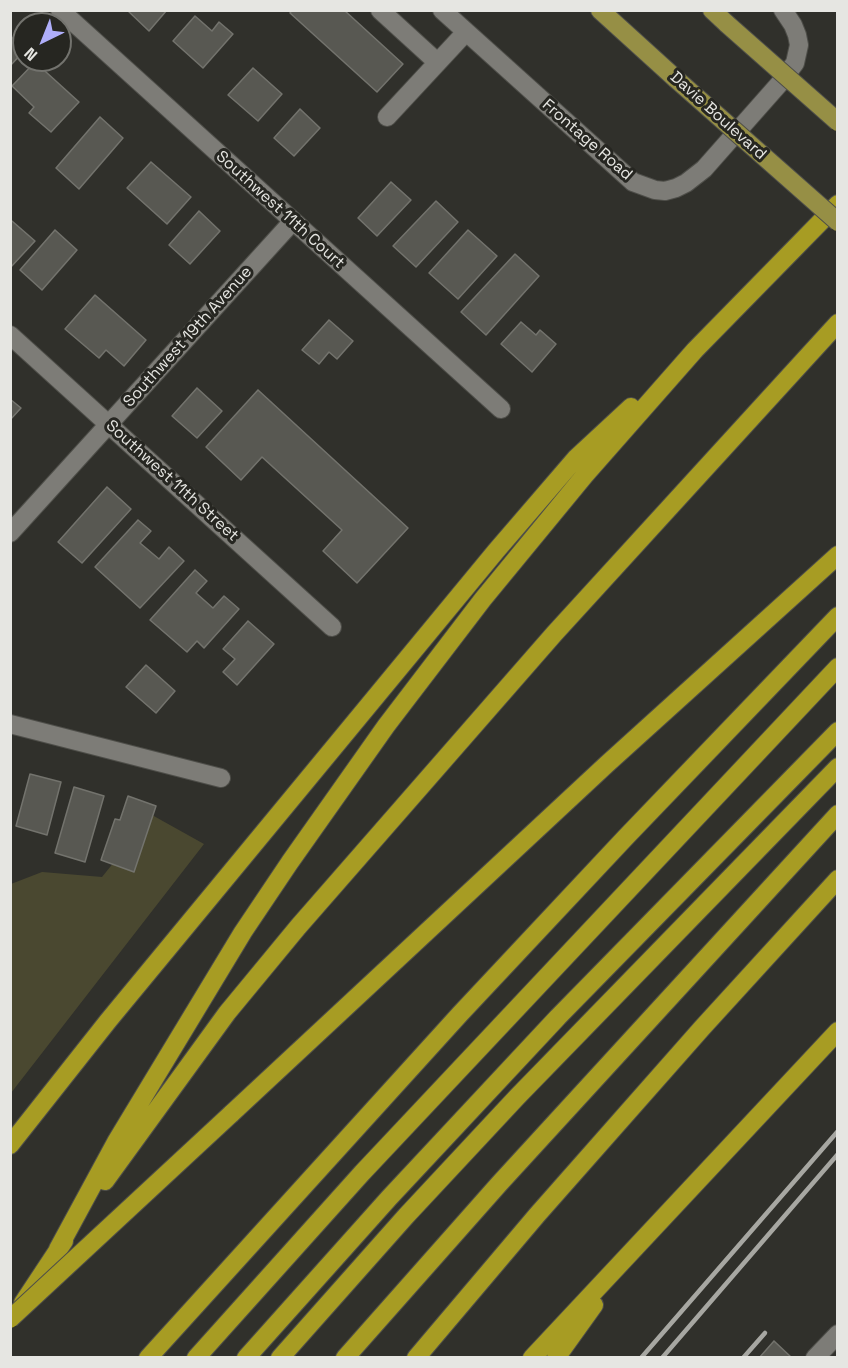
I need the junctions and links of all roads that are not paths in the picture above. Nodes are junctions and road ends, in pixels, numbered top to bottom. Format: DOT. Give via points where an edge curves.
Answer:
graph roads {
  1 [pos="60,10"];
  2 [pos="380,10"];
  3 [pos="442,10"];
  4 [pos="600,10"];
  5 [pos="712,10"];
  6 [pos="783,10"];
  7 [pos="466,32"];
  8 [pos="437,62"];
  9 [pos="387,117"];
  10 [pos="837,122"];
  11 [pos="837,204"];
  12 [pos="293,221"];
  13 [pos="837,222"];
  14 [pos="837,323"];
  15 [pos="10,335"];
  16 [pos="695,350"];
  17 [pos="501,409"];
  18 [pos="109,424"];
  19 [pos="10,532"];
  20 [pos="837,555"];
  21 [pos="837,616"];
  22 [pos="332,627"];
  23 [pos="837,667"];
  24 [pos="10,724"];
  25 [pos="837,731"];
  26 [pos="837,767"];
  27 [pos="221,778"];
  28 [pos="837,814"];
  29 [pos="837,879"];
  30 [pos="837,1031"];
  31 [pos="10,1145"];
  32 [pos="634,1248"];
  33 [pos="58,1249"];
  34 [pos="10,1321"];
  35 [pos="837,1334"];
  36 [pos="148,1358"];
  37 [pos="196,1358"];
  38 [pos="246,1358"];
  39 [pos="280,1358"];
  40 [pos="345,1358"];
  41 [pos="416,1358"];
  42 [pos="532,1358"];
  43 [pos="556,1358"];
  44 [pos="816,1358"];
  1 -- 12 [label="street, Southwest 11th Court"];
  2 -- 8 [label="street"];
  3 -- 7 [label="street, Frontage Road"];
  4 -- 13 [label="main road, Davie Boulevard, bridge"];
  5 -- 10 [label="main road, bridge"];
  6 -- 7 [label="street, Frontage Road" via="797,35 795,63 712,161 686,183 665,191 645,187 625,175"];
  7 -- 8 [label="street"];
  8 -- 9 [label="street"];
  11 -- 16 [label="highway"];
  12 -- 17 [label="street, Southwest 11th Court"];
  12 -- 18 [label="street, Southwest 19th Avenue"];
  14 -- 33 [label="highway" via="554,634 298,927 189,1064"];
  15 -- 18 [label="street, Southwest 11th Street"];
  16 -- 31 [label="highway" via="576,458 164,953"];
  16 -- 33 [label="highway" via="535,535 339,792 249,923 190,1018"];
  18 -- 19 [label="street, Southwest 19th Avenue"];
  18 -- 22 [label="street, Southwest 11th Street"];
  20 -- 34 [label="highway, bridge"];
  21 -- 36 [label="highway" via="460,1014"];
  23 -- 37 [label="highway" via="362,1173"];
  24 -- 27 [label="street"];
  25 -- 38 [label="highway" via="550,1026"];
  26 -- 39 [label="highway" via="509,1105"];
  28 -- 40 [label="highway"];
  29 -- 41 [label="highway" via="537,1215"];
  30 -- 32 [label="highway"];
  32 -- 42 [label="highway"];
  32 -- 43 [label="highway"];
  33 -- 34 [label="highway"];
  35 -- 44 [label="street"];
}
